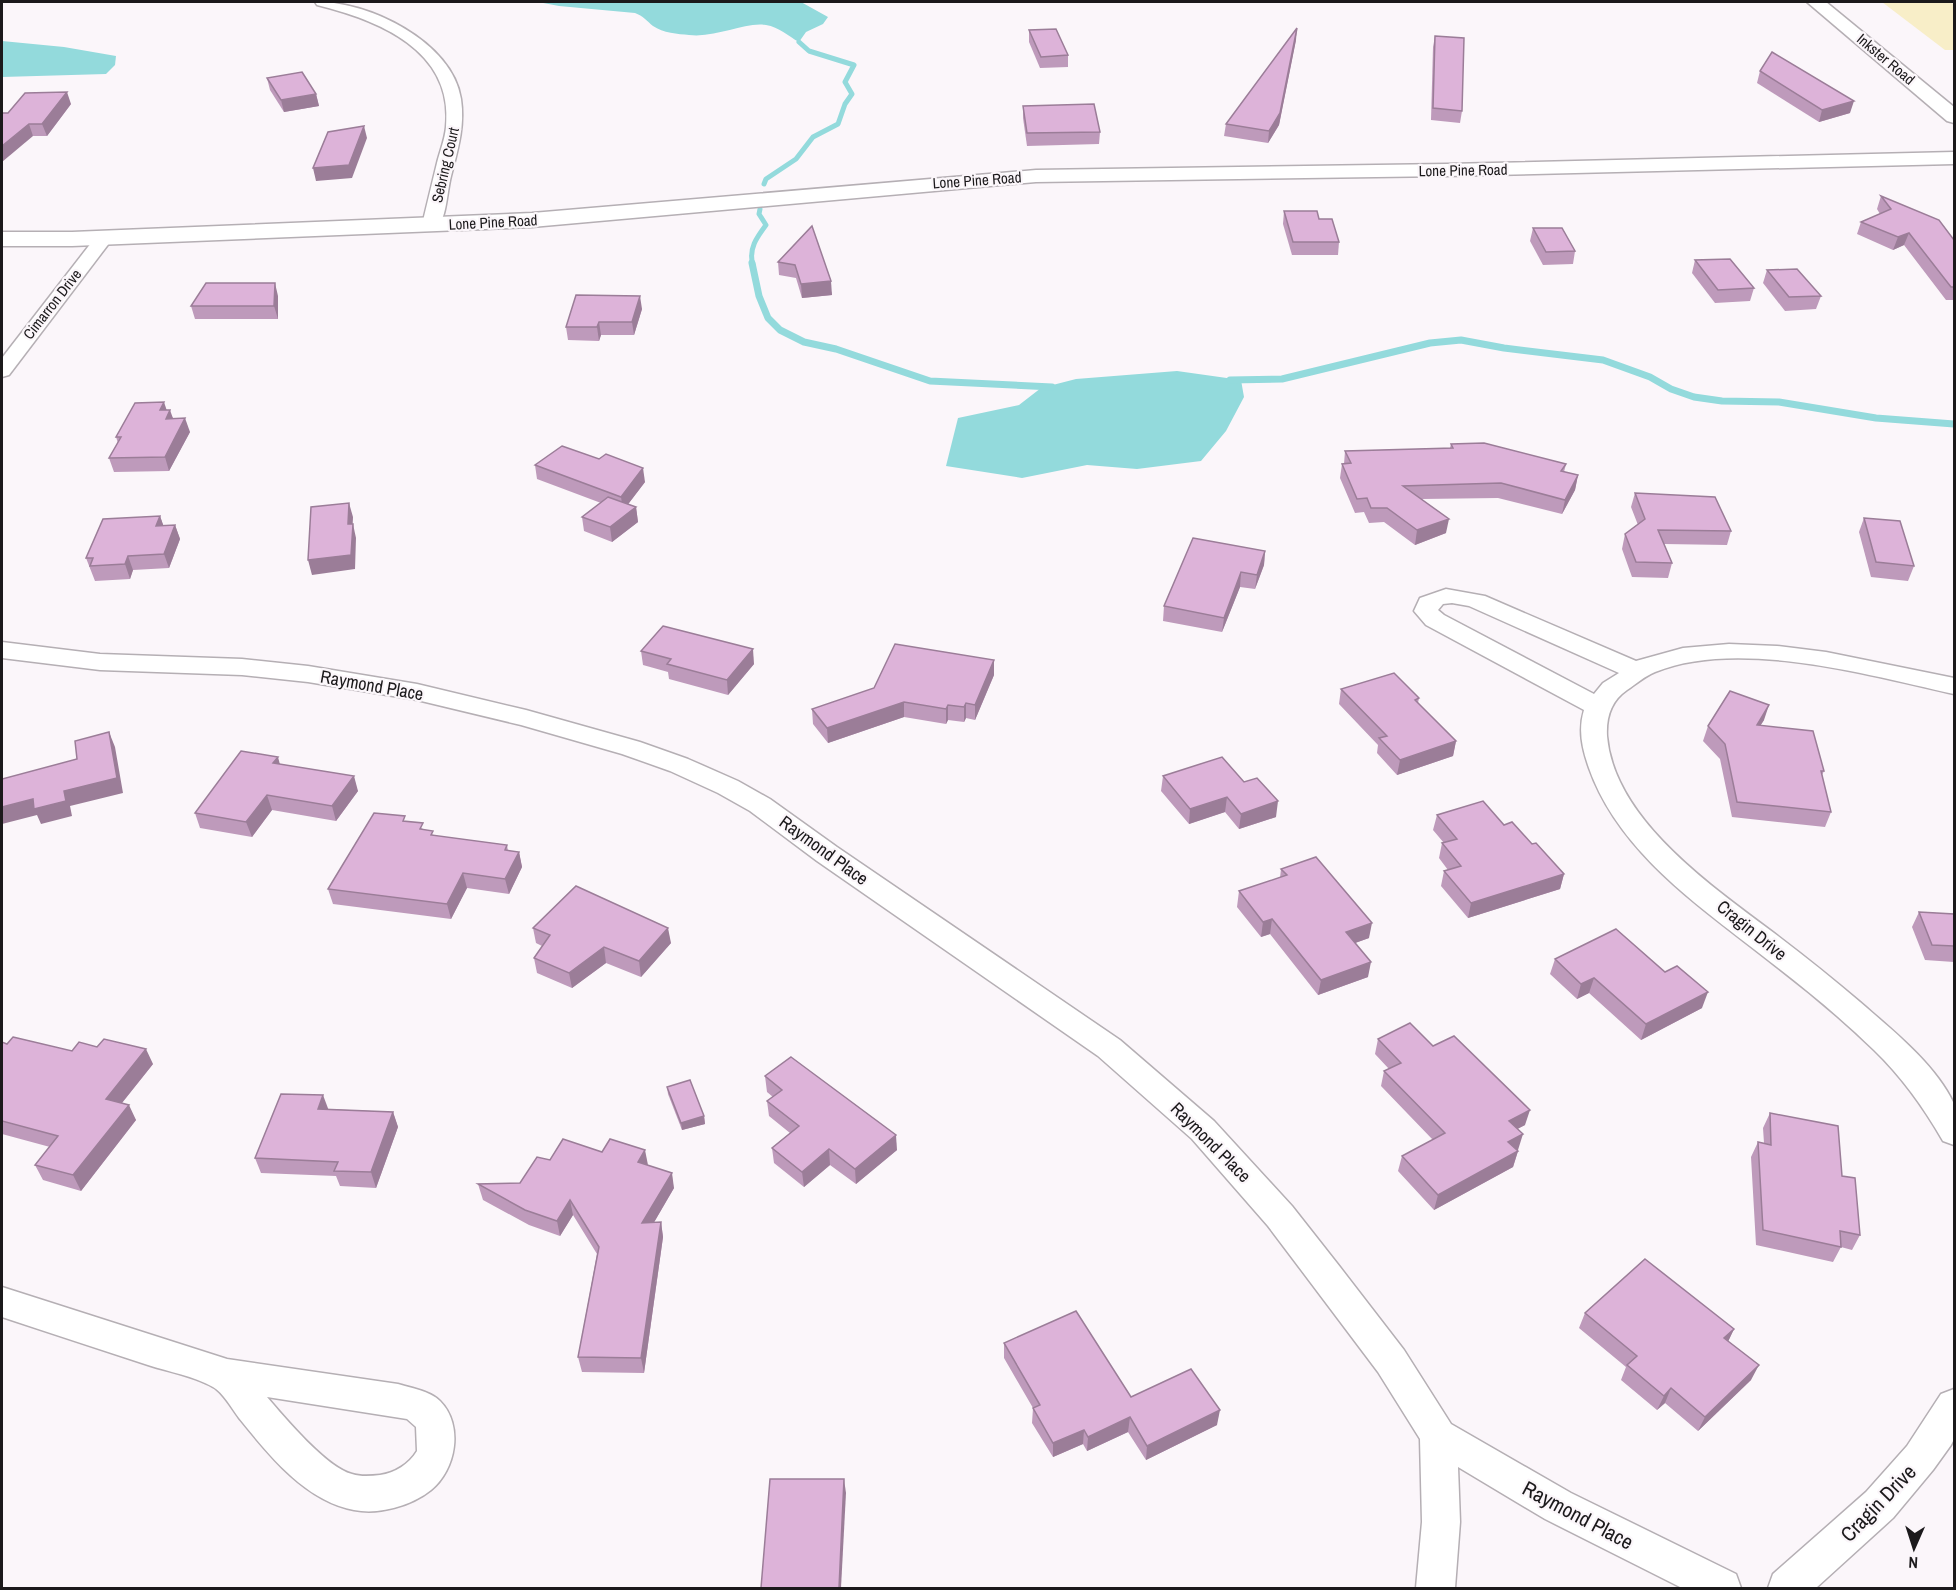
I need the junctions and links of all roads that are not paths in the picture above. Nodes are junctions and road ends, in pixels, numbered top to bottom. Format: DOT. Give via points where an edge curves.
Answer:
graph roads {
  1 [pos="322,2"];
  2 [pos="1816,2"];
  3 [pos="1954,117"];
  4 [pos="1954,158"];
  5 [pos="431,225"];
  6 [pos="104,238"];
  7 [pos="2,239"];
  8 [pos="2,371"];
  9 [pos="2,650"];
  10 [pos="1636,671"];
  11 [pos="1954,686"];
  12 [pos="1597,706"];
  13 [pos="1954,1132"];
  14 [pos="2,1302"];
  15 [pos="227,1375"];
  16 [pos="1954,1406"];
  17 [pos="1438,1436"];
  18 [pos="1435,1588"];
  19 [pos="1722,1588"];
  20 [pos="1787,1588"];
  1 -- 5 [label="street, Sebring Court" via="356,10 396,27 429,52 446,76 455,123"];
  2 -- 3 [label="street, Inkster Road"];
  4 -- 5 [label="street, Lone Pine Road" via="1036,176 584,216"];
  5 -- 6 [label="street, Lone Pine Road"];
  6 -- 7 [label="street, Lone Pine Road"];
  6 -- 8 [label="street, Cimarron Drive"];
  9 -- 17 [label="street, Raymond Place" via="100,662 242,667 417,692 631,748 728,787 1109,1048 1196,1123 1253,1184 1328,1277 1391,1361"];
  10 -- 11 [label="street" via="1691,654 1745,651 1820,659"];
  10 -- 12 [label="street" via="1617,684"];
  10 -- 12 [label="street" via="1477,601 1452,595 1437,596 1428,603 1426,611 1434,620"];
  12 -- 13 [label="street, Cragin Drive" via="1593,720 1601,769 1629,820 1688,878 1885,1042 1925,1088"];
  14 -- 15 [label="street"];
  15 -- 15 [label="street" via="275,1432 338,1487 380,1494 424,1474 435,1457 434,1421 423,1409 398,1400"];
  16 -- 20 [label="street, Cragin Drive" via="1942,1429 1907,1475 1858,1527"];
  17 -- 18 [label="street" via="1441,1522"];
  17 -- 19 [label="street, Raymond Place" via="1558,1506"];
}
